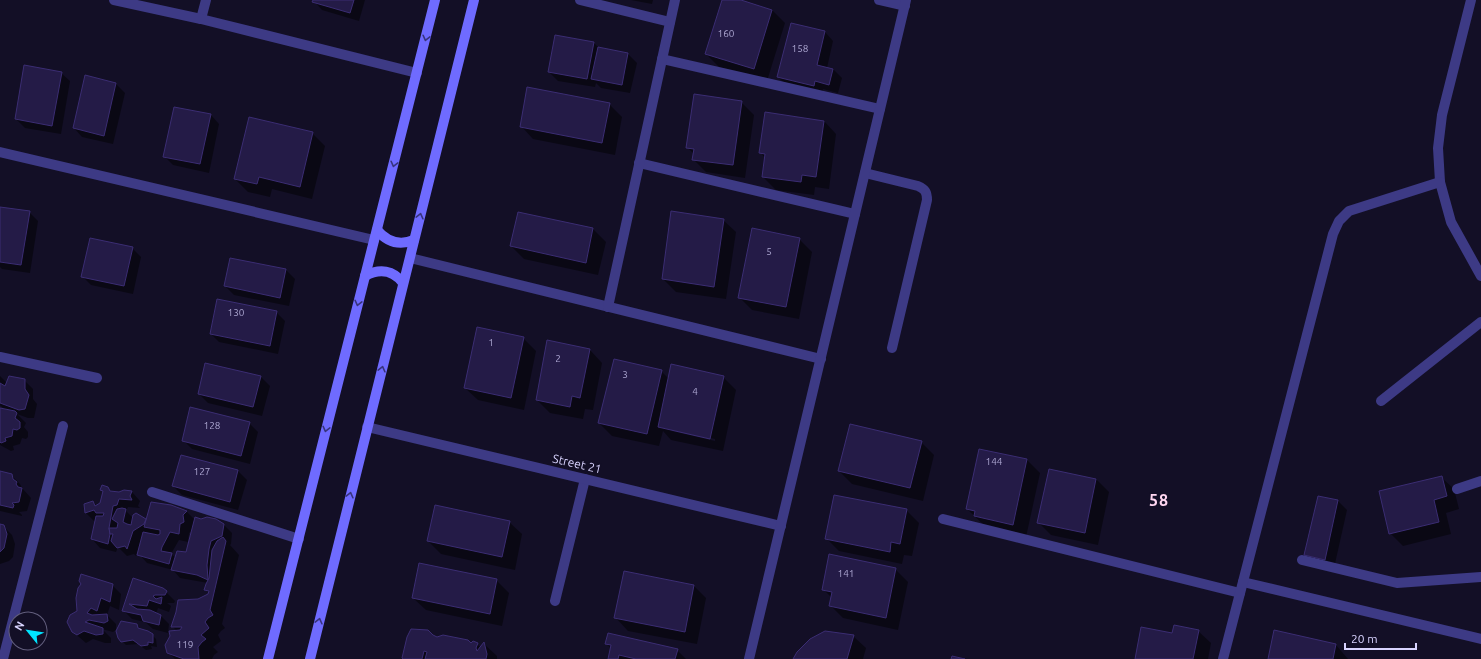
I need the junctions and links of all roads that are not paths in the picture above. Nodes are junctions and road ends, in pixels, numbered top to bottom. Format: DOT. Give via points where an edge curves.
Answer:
graph roads {
  1 [pos="114,0"];
  2 [pos="206,0"];
  3 [pos="435,0"];
  4 [pos="474,0"];
  5 [pos="580,0"];
  6 [pos="674,0"];
  7 [pos="879,0"];
  8 [pos="1470,0"];
  9 [pos="905,3"];
  10 [pos="201,20"];
  11 [pos="670,22"];
  12 [pos="662,59"];
  13 [pos="417,73"];
  14 [pos="880,109"];
  15 [pos="0,152"];
  16 [pos="639,163"];
  17 [pos="865,173"];
  18 [pos="1440,182"];
  19 [pos="855,214"];
  20 [pos="375,235"];
  21 [pos="414,240"];
  22 [pos="410,258"];
  23 [pos="365,276"];
  24 [pos="1481,276"];
  25 [pos="403,283"];
  26 [pos="608,307"];
  27 [pos="1481,322"];
  28 [pos="892,348"];
  29 [pos="0,357"];
  30 [pos="820,359"];
  31 [pos="97,378"];
  32 [pos="1380,401"];
  33 [pos="63,426"];
  34 [pos="367,427"];
  35 [pos="585,479"];
  36 [pos="1481,481"];
  37 [pos="1457,489"];
  38 [pos="152,492"];
  39 [pos="943,519"];
  40 [pos="781,526"];
  41 [pos="299,539"];
  42 [pos="1302,560"];
  43 [pos="1481,577"];
  44 [pos="1243,582"];
  45 [pos="1240,593"];
  46 [pos="556,601"];
  47 [pos="1481,639"];
  48 [pos="3,659"];
  49 [pos="268,659"];
  50 [pos="310,659"];
  51 [pos="749,659"];
  52 [pos="1223,659"];
  1 -- 10 [label="street"];
  2 -- 10 [label="street"];
  3 -- 13 [label="street, one-way"];
  21 -- 4 [label="street, one-way"];
  5 -- 11 [label="street"];
  6 -- 11 [label="street"];
  7 -- 9 [label="street"];
  8 -- 18 [label="street" via="1442,115 1438,148"];
  9 -- 14 [label="street"];
  10 -- 13 [label="street"];
  11 -- 12 [label="street"];
  12 -- 14 [label="street"];
  12 -- 16 [label="street"];
  13 -- 20 [label="street, one-way"];
  14 -- 17 [label="street"];
  15 -- 20 [label="street"];
  16 -- 19 [label="street"];
  16 -- 26 [label="street"];
  17 -- 19 [label="street"];
  17 -- 28 [label="street" via="924,188 927,194"];
  18 -- 24 [label="street" via="1451,222"];
  18 -- 44 [label="street" via="1350,211 1339,221 1333,234"];
  19 -- 30 [label="street"];
  20 -- 21 [label="street" via="393,243 408,243"];
  20 -- 23 [label="street"];
  21 -- 22 [label="street"];
  22 -- 25 [label="street"];
  22 -- 26 [label="street"];
  23 -- 25 [label="street" via="386,271 399,277"];
  23 -- 41 [label="street, one-way"];
  34 -- 25 [label="street, one-way"];
  26 -- 30 [label="street"];
  27 -- 32 [label="street"];
  29 -- 31 [label="street"];
  30 -- 40 [label="street"];
  33 -- 48 [label="street"];
  34 -- 35 [label="street, Street 21"];
  50 -- 34 [label="street, one-way"];
  35 -- 40 [label="street, Street 21"];
  35 -- 46 [label="street"];
  36 -- 37 [label="street"];
  38 -- 41 [label="street"];
  39 -- 45 [label="street"];
  40 -- 51 [label="street"];
  41 -- 49 [label="street"];
  42 -- 43 [label="street" via="1397,583"];
  44 -- 45 [label="street"];
  44 -- 47 [label="street"];
  45 -- 52 [label="street"];
}
